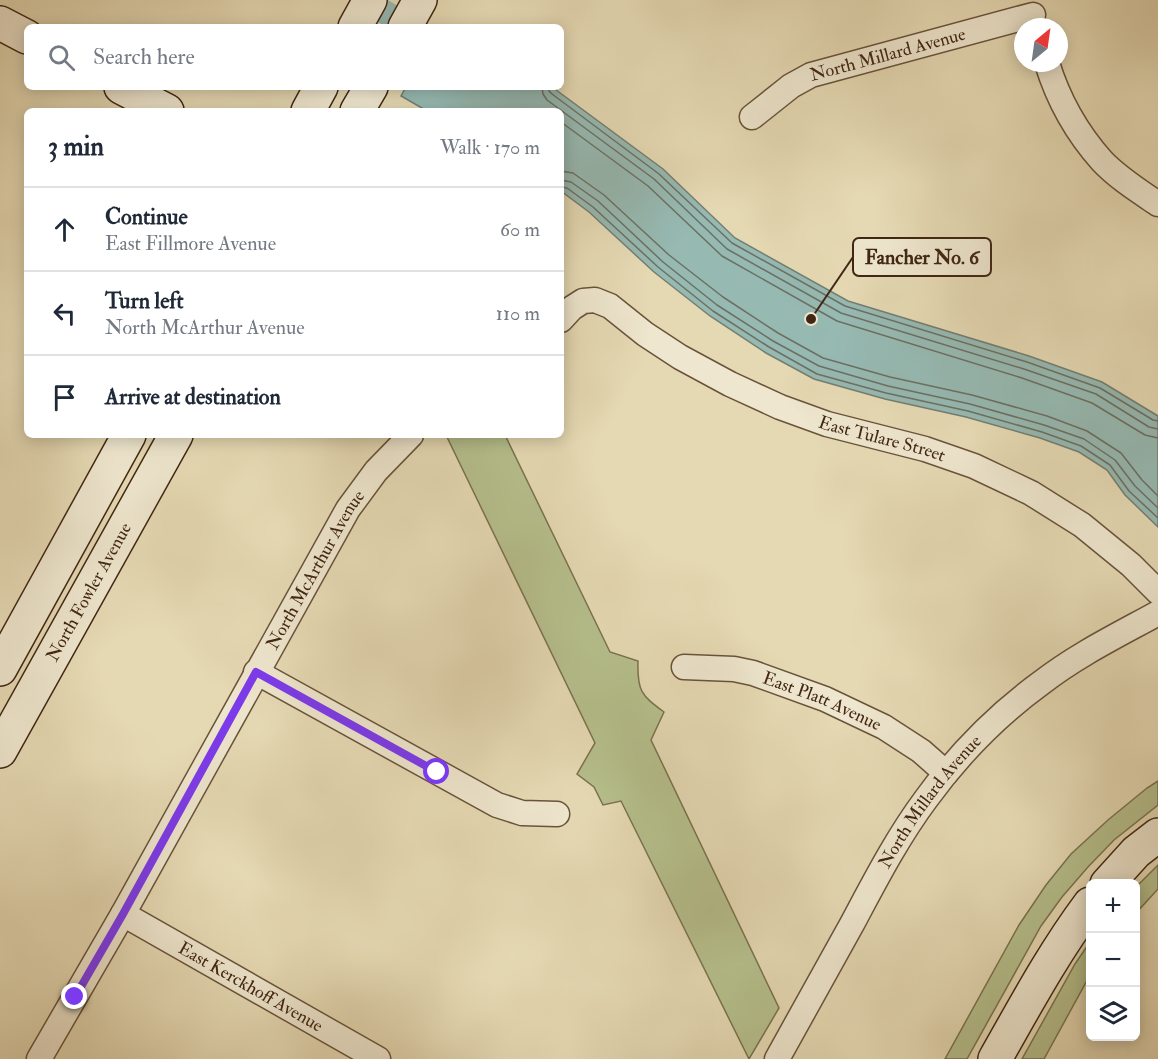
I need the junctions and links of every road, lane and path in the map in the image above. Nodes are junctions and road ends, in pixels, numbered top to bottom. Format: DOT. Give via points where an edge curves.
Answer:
graph roads {
  1 [pos="1033,14"];
  2 [pos="0,23"];
  3 [pos="24,35"];
  4 [pos="1050,72"];
  5 [pos="127,90"];
  6 [pos="319,90"];
  7 [pos="369,90"];
  8 [pos="161,108"];
  9 [pos="310,108"];
  10 [pos="359,108"];
  11 [pos="752,117"];
  12 [pos="1158,204"];
  13 [pos="564,317"];
  14 [pos="127,438"];
  15 [pos="174,438"];
  16 [pos="408,438"];
  17 [pos="1158,592"];
  18 [pos="1158,613"];
  19 [pos="684,667"];
  20 [pos="0,669"];
  21 [pos="256,672"];
  22 [pos="0,751"];
  23 [pos="946,773"];
  24 [pos="557,814"];
  25 [pos="1158,835"];
  26 [pos="1112,879"];
  27 [pos="1086,909"];
  28 [pos="123,914"];
  29 [pos="39,1059"];
  30 [pos="378,1059"];
  31 [pos="777,1059"];
  32 [pos="995,1059"];
  1 -- 11 [label="street, North Millard Avenue" via="811,75"];
  2 -- 3 [label="main road"];
  4 -- 12 [label="street" via="1074,124 1103,162"];
  5 -- 8 [label="main road"];
  6 -- 9 [label="main road"];
  7 -- 10 [label="main road"];
  13 -- 17 [label="street, East Tulare Street" via="577,305 595,300 610,306 680,357 780,407 974,466 1031,493 1082,525"];
  14 -- 20 [label="main road"];
  15 -- 22 [label="main road, North Fowler Avenue"];
  16 -- 21 [label="street, North McArthur Avenue" via="376,471 348,509"];
  18 -- 23 [label="street, North Millard Avenue" via="1081,655 1040,683 998,719"];
  19 -- 23 [label="street, East Platt Avenue" via="753,673 825,699 884,727"];
  21 -- 24 [label="street" via="497,805 522,813"];
  21 -- 28 [label="street, North McArthur Avenue"];
  23 -- 31 [label="street, North Millard Avenue" via="888,858"];
  25 -- 26 [label="main road"];
  27 -- 32 [label="main road" via="1051,961"];
  28 -- 29 [label="street, North McArthur Avenue"];
  28 -- 30 [label="street, East Kerckhoff Avenue"];
}
